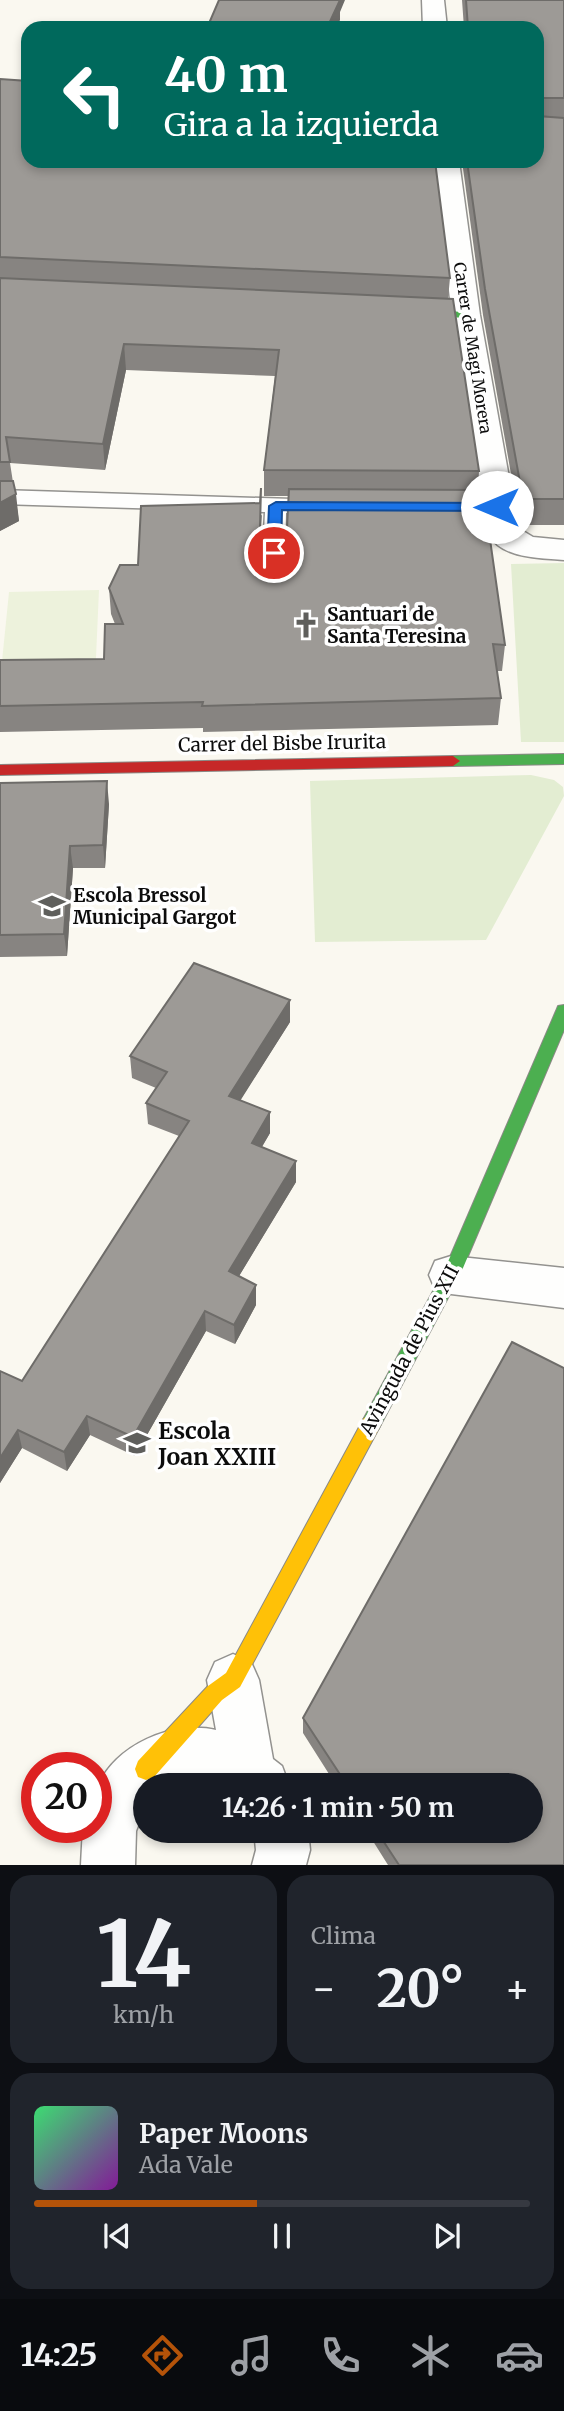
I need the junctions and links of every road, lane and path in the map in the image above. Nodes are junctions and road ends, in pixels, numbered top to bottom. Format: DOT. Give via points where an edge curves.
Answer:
graph roads {
  1 [pos="433,0"];
  2 [pos="434,21"];
  3 [pos="447,168"];
  4 [pos="386,311"];
  5 [pos="466,315"];
  6 [pos="0,497"];
  7 [pos="276,506"];
  8 [pos="350,507"];
  9 [pos="564,550"];
  10 [pos="274,553"];
  11 [pos="564,759"];
  12 [pos="0,769"];
  13 [pos="564,1011"];
  14 [pos="451,1275"];
  15 [pos="564,1288"];
  16 [pos="233,1680"];
  17 [pos="146,1769"];
  18 [pos="251,1773"];
  19 [pos="255,1773"];
  20 [pos="282,1843"];
  21 [pos="102,1856"];
  22 [pos="279,1865"];
  1 -- 2 [label="street"];
  3 -- 5 [label="street, Carrer de Magí Morera"];
  4 -- 5 [label="street"];
  5 -- 9 [label="street, Carrer de Magí Morera" via="491,516 524,546"];
  6 -- 7 [label="lane"];
  7 -- 8 [label="lane"];
  7 -- 10 [label="lane"];
  11 -- 12 [label="street, Carrer del Bisbe Irurita"];
  13 -- 14 [label="street, Avinguda de Pius XII"];
  14 -- 15 [label="street"];
  14 -- 16 [label="street, Avinguda de Pius XII"];
  16 -- 17 [label="street, Avinguda de Pius XII" via="215,1693"];
  16 -- 19 [label="street"];
  17 -- 18 [label="street" via="187,1752 230,1758"];
  17 -- 21 [label="street" via="127,1787 118,1804"];
  20 -- 22 [label="street"];
}
